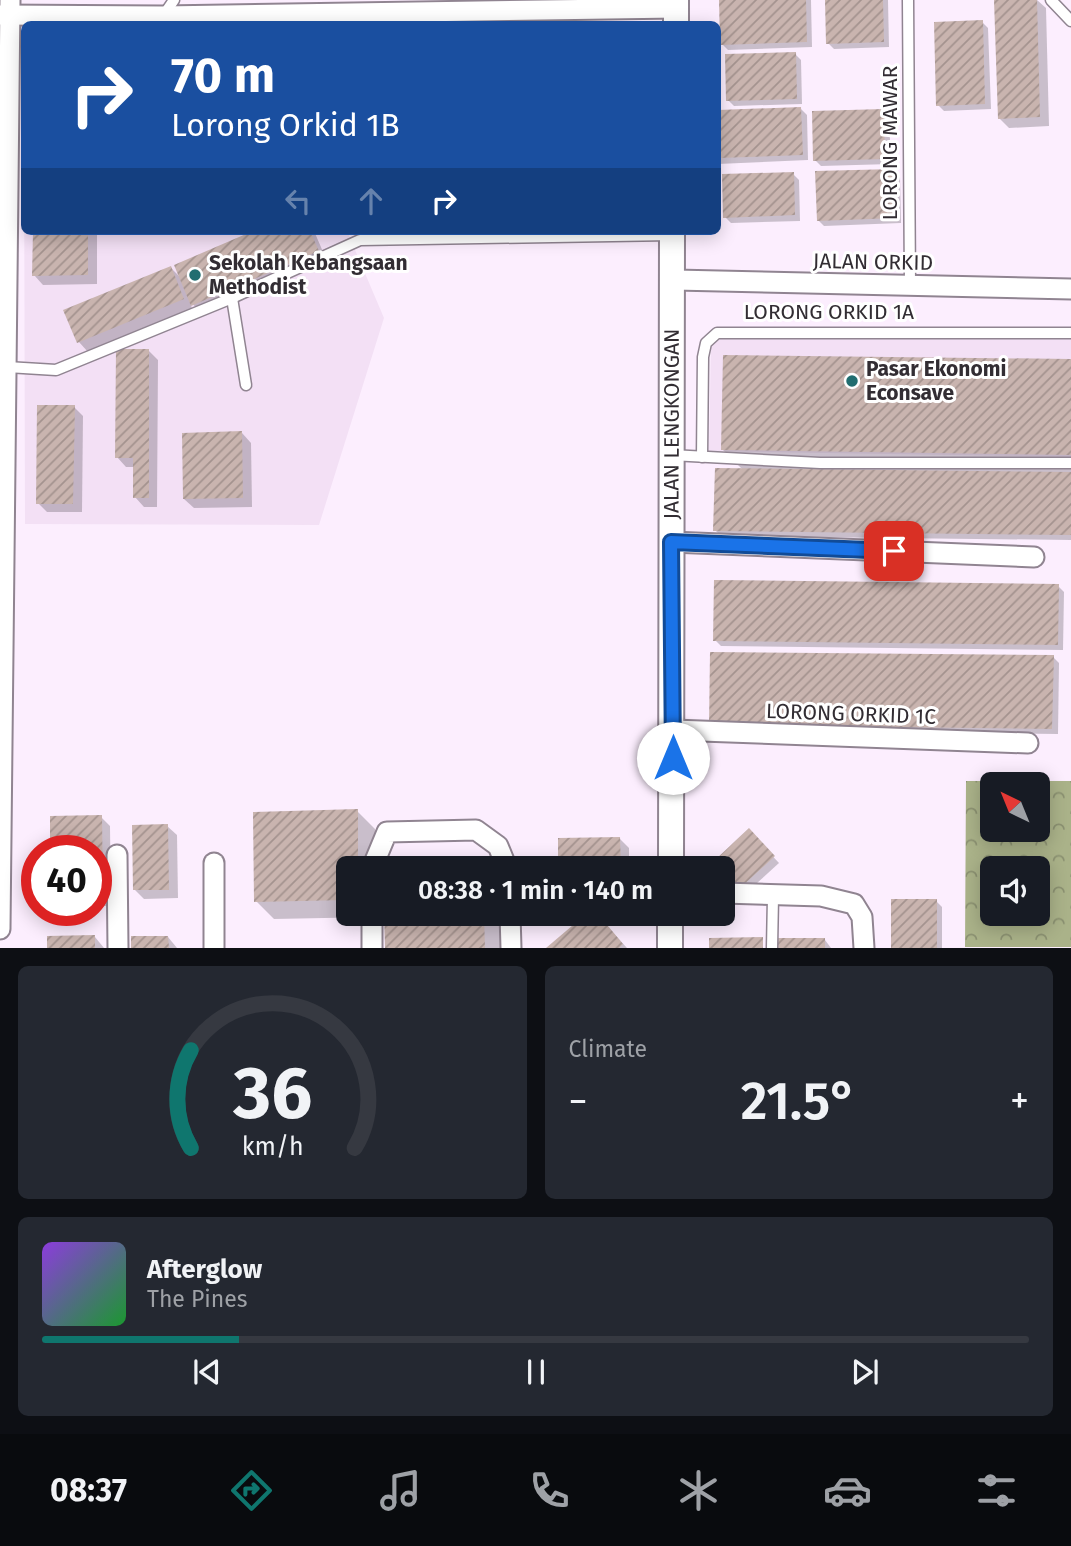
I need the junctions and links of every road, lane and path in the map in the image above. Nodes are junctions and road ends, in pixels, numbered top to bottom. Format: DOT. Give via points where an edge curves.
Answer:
graph roads {
  1 [pos="908,0"];
  2 [pos="1055,2"];
  3 [pos="168,8"];
  4 [pos="7,10"];
  5 [pos="676,11"];
  6 [pos="1071,21"];
  7 [pos="4,201"];
  8 [pos="583,235"];
  9 [pos="672,235"];
  10 [pos="675,280"];
  11 [pos="910,285"];
  12 [pos="1071,289"];
  13 [pos="232,298"];
  14 [pos="1071,333"];
  15 [pos="7,367"];
  16 [pos="246,385"];
  17 [pos="671,455"];
  18 [pos="702,457"];
  19 [pos="1071,463"];
  20 [pos="671,542"];
  21 [pos="3,554"];
  22 [pos="1034,557"];
  23 [pos="673,730"];
  24 [pos="1,733"];
  25 [pos="1028,743"];
  26 [pos="0,811"];
  27 [pos="117,855"];
  28 [pos="377,856"];
  29 [pos="502,856"];
  30 [pos="671,856"];
  31 [pos="214,863"];
  32 [pos="735,894"];
  33 [pos="772,897"];
  34 [pos="372,926"];
  35 [pos="510,926"];
  36 [pos="670,926"];
  37 [pos="0,929"];
  38 [pos="118,947"];
  39 [pos="214,947"];
  40 [pos="372,947"];
  41 [pos="511,947"];
  42 [pos="670,947"];
  43 [pos="772,947"];
  44 [pos="864,947"];
  1 -- 11 [label="lane, LORONG MAWAR"];
  2 -- 6 [label="lane"];
  3 -- 4 [label="street"];
  3 -- 5 [label="street"];
  4 -- 7 [label="street"];
  7 -- 15 [label="street"];
  8 -- 13 [label="lane" via="360,240"];
  9 -- 10 [label="street, JALAN LENGKONGAN"];
  10 -- 11 [label="street, JALAN ORKID"];
  10 -- 17 [label="street, JALAN LENGKONGAN"];
  11 -- 12 [label="street, JALAN ORKID"];
  13 -- 15 [label="lane" via="56,370"];
  13 -- 16 [label="lane"];
  14 -- 18 [label="lane, LORONG ORKID 1A" via="717,333 706,343 703,358"];
  15 -- 21 [label="street"];
  17 -- 18 [label="lane"];
  17 -- 20 [label="street, JALAN LENGKONGAN"];
  18 -- 19 [label="lane" via="820,463"];
  20 -- 22 [label="street"];
  20 -- 23 [label="street, JALAN LENGKONGAN"];
  21 -- 24 [label="street"];
  23 -- 25 [label="street, LORONG ORKID 1C"];
  23 -- 30 [label="street, JALAN LENGKONGAN"];
  24 -- 26 [label="street"];
  26 -- 37 [label="street"];
  27 -- 38 [label="street"];
  28 -- 29 [label="street" via="387,832 476,830 498,846"];
  31 -- 39 [label="street"];
  32 -- 33 [label="street"];
  33 -- 43 [label="lane"];
  33 -- 44 [label="street" via="821,896 854,904 862,917"];
  34 -- 40 [label="street"];
  35 -- 41 [label="street"];
  36 -- 42 [label="street"];
}
